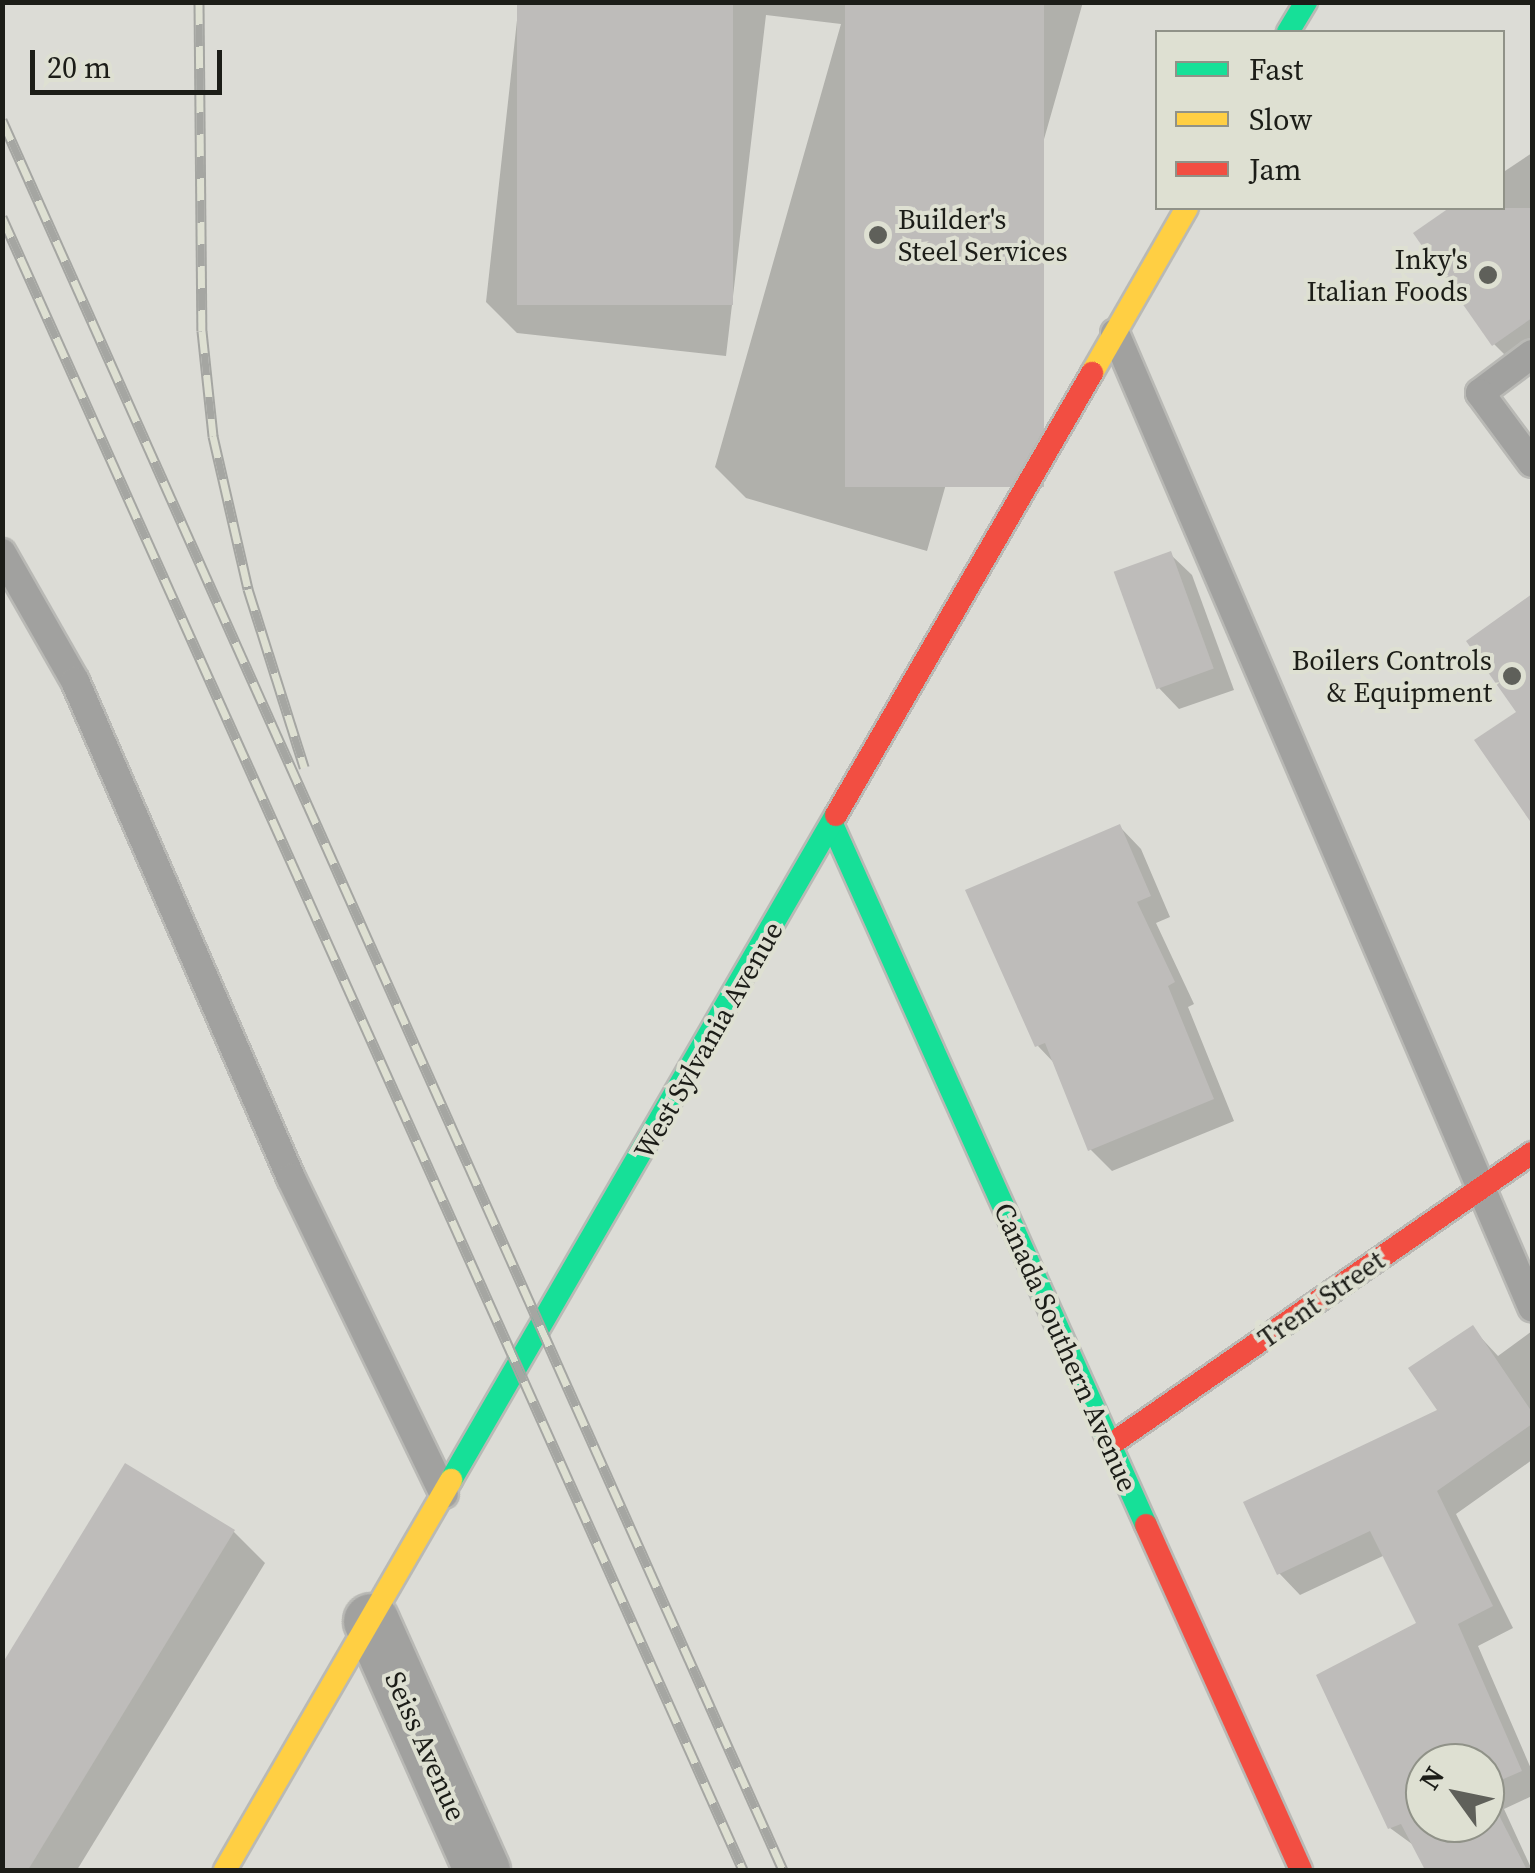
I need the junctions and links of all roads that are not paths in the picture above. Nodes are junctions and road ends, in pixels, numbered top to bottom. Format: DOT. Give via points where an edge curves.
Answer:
graph roads {
  1 [pos="1306,2"];
  2 [pos="1289,30"];
  3 [pos="1187,210"];
  4 [pos="1115,333"];
  5 [pos="1532,354"];
  6 [pos="1532,463"];
  7 [pos="2,554"];
  8 [pos="832,824"];
  9 [pos="1532,1153"];
  10 [pos="1479,1190"];
  11 [pos="1532,1307"];
  12 [pos="1110,1445"];
  13 [pos="444,1496"];
  14 [pos="370,1622"];
  15 [pos="225,1870"];
  16 [pos="482,1870"];
  17 [pos="1301,1870"];
  1 -- 2 [label="main road"];
  3 -- 4 [label="main road, West Sylvania Avenue"];
  4 -- 8 [label="main road, West Sylvania Avenue"];
  4 -- 10 [label="lane"];
  5 -- 6 [label="lane" via="1480,392"];
  7 -- 13 [label="lane" via="75,681 292,1178"];
  8 -- 12 [label="main road, Canada Southern Avenue"];
  8 -- 13 [label="main road, West Sylvania Avenue"];
  9 -- 10 [label="main road, Trent Street"];
  10 -- 11 [label="lane"];
  10 -- 12 [label="main road, Trent Street"];
  12 -- 17 [label="main road, Canada Southern Avenue"];
  13 -- 14 [label="main road, West Sylvania Avenue"];
  14 -- 15 [label="main road, West Sylvania Avenue"];
  14 -- 16 [label="street, Seiss Avenue"];
}
